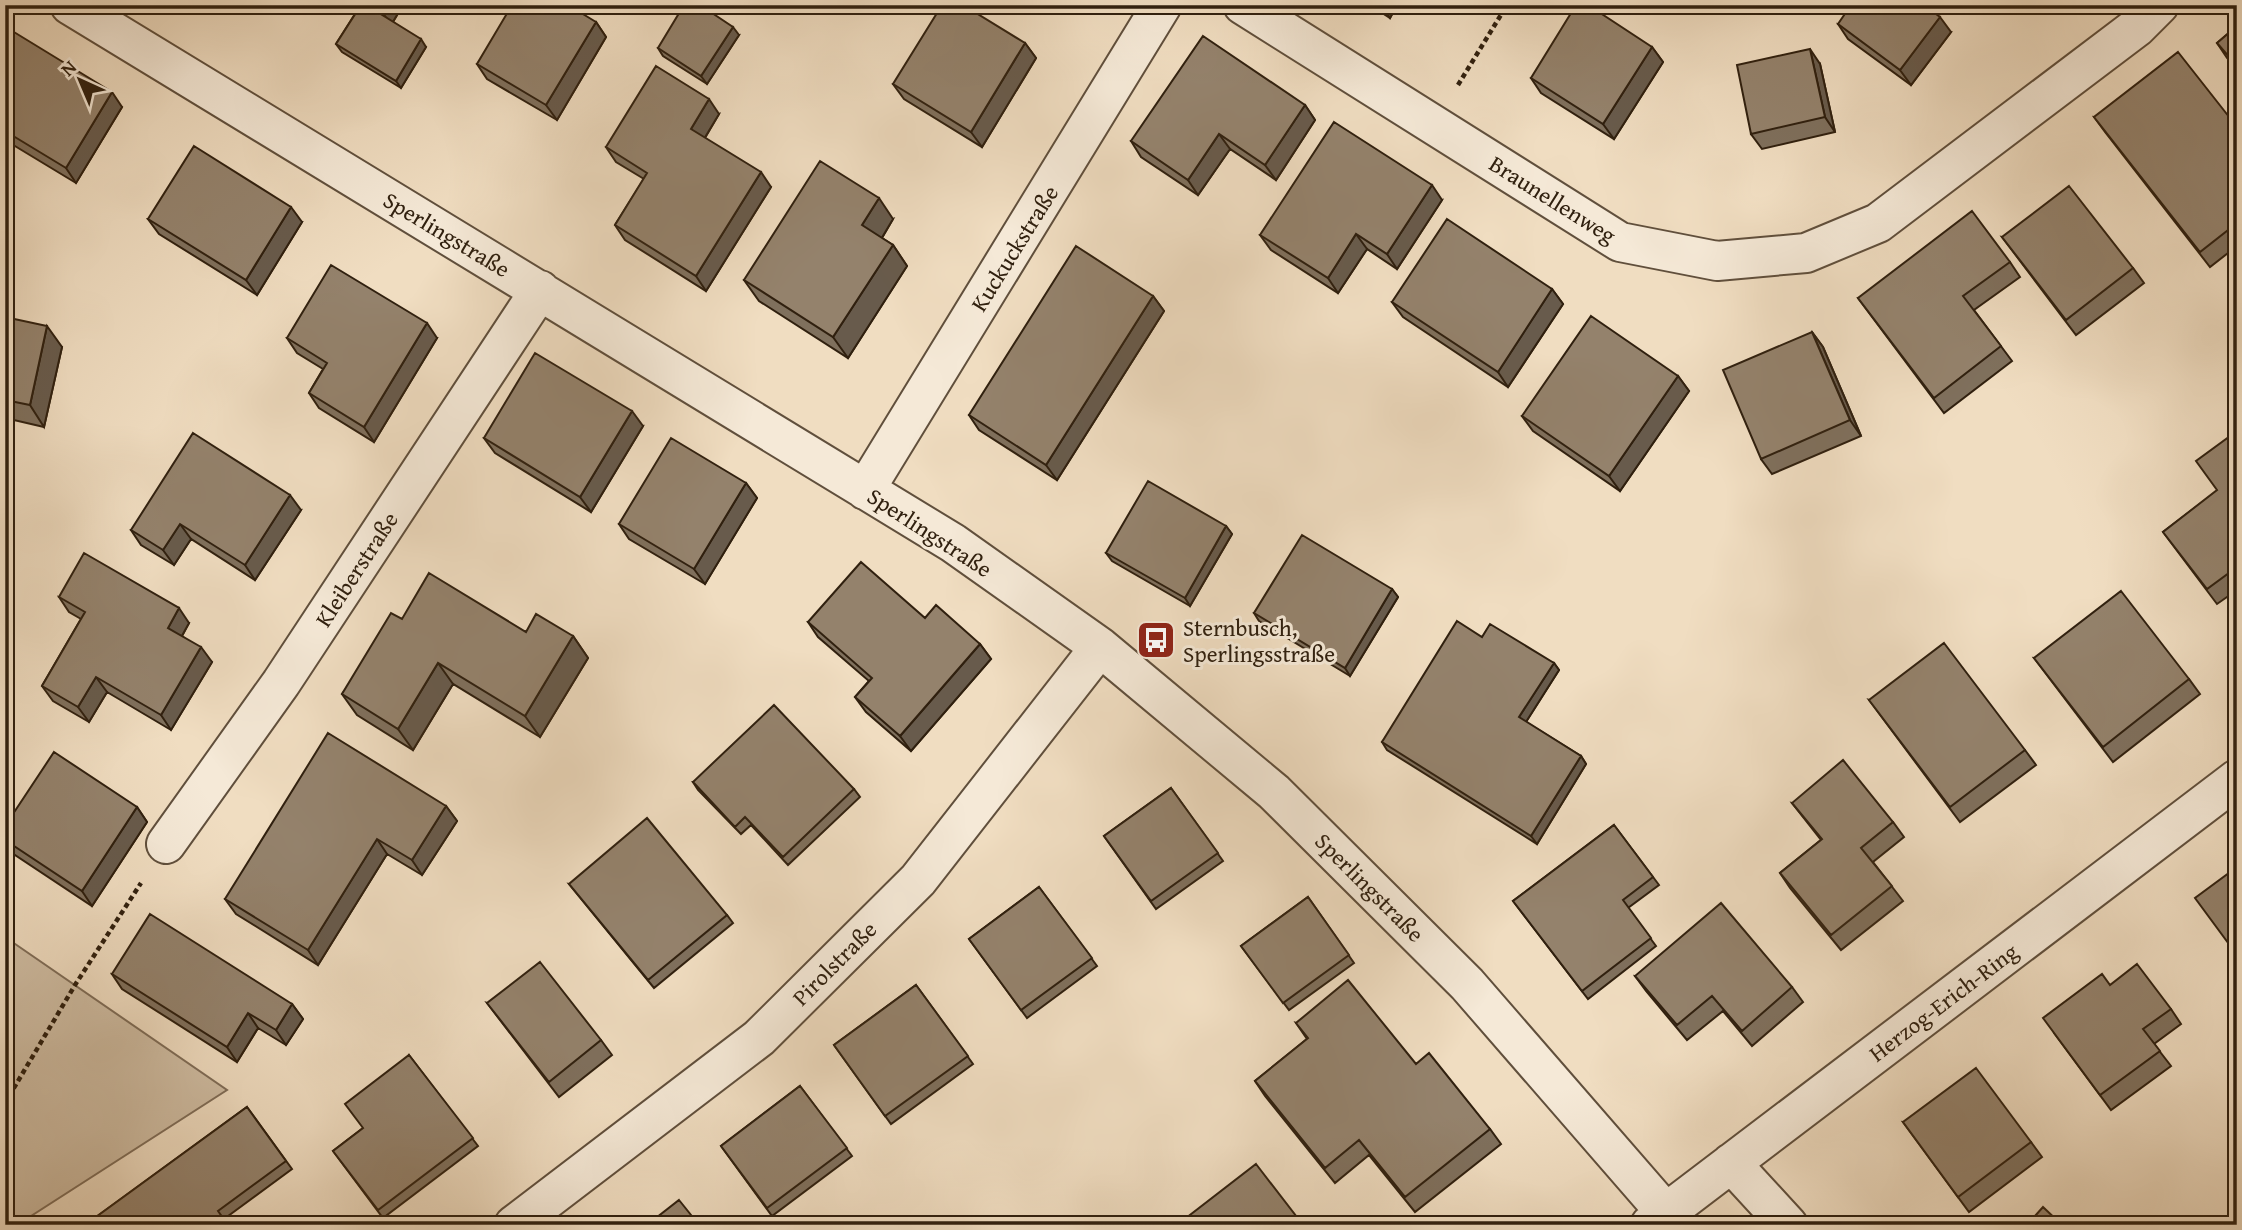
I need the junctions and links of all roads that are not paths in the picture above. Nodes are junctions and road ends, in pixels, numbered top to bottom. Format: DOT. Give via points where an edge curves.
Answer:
graph roads {
  1 [pos="70,5"];
  2 [pos="1163,5"];
  3 [pos="1243,5"];
  4 [pos="2159,5"];
  5 [pos="540,290"];
  6 [pos="865,490"];
  7 [pos="1100,646"];
  8 [pos="2237,779"];
  9 [pos="166,844"];
  10 [pos="1731,1163"];
  11 [pos="1658,1219"];
  12 [pos="514,1225"];
  13 [pos="1788,1225"];
  1 -- 5 [label="street, Sperlingstraße"];
  2 -- 6 [label="street, Kuckuckstraße"];
  3 -- 4 [label="street, Braunellenweg" via="1620,242 1717,261 1806,253 1878,223 2126,36"];
  5 -- 6 [label="street, Sperlingstraße"];
  5 -- 9 [label="street, Kleiberstraße" via="281,683"];
  6 -- 7 [label="street, Sperlingstraße" via="953,543"];
  7 -- 11 [label="street, Sperlingstraße" via="1274,792 1467,984"];
  7 -- 12 [label="street, Pirolstraße" via="918,880 760,1038"];
  8 -- 10 [label="street, Herzog-Erich-Ring"];
  10 -- 11 [label="street, Herzog-Erich-Ring"];
  10 -- 13 [label="street"];
}
